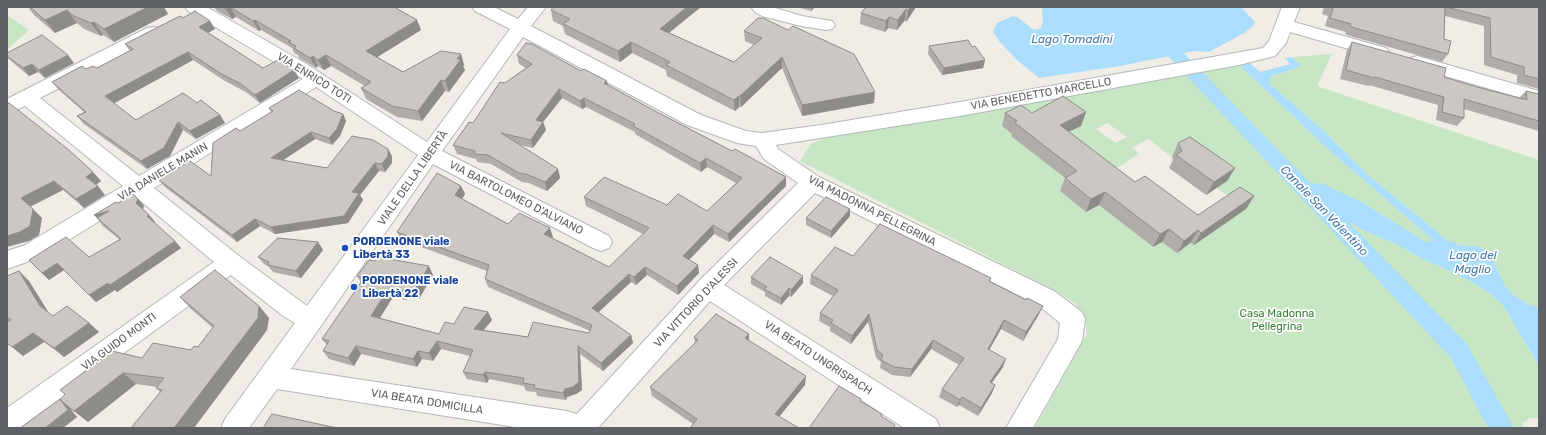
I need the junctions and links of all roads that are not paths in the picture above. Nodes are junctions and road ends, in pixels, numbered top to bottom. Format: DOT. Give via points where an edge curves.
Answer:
graph roads {
  1 [pos="480,7"];
  2 [pos="537,7"];
  3 [pos="760,7"];
  4 [pos="185,14"];
  5 [pos="1288,16"];
  6 [pos="826,25"];
  7 [pos="521,28"];
  8 [pos="316,78"];
  9 [pos="27,97"];
  10 [pos="1539,97"];
  11 [pos="7,107"];
  12 [pos="762,140"];
  13 [pos="431,154"];
  14 [pos="812,182"];
  15 [pos="138,187"];
  16 [pos="601,242"];
  17 [pos="7,260"];
  18 [pos="231,262"];
  19 [pos="708,288"];
  20 [pos="312,320"];
  21 [pos="271,377"];
  22 [pos="7,422"];
  23 [pos="234,428"];
  24 [pos="583,428"];
  25 [pos="927,428"];
  26 [pos="1019,428"];
  1 -- 7 [label="street"];
  2 -- 7 [label="street, VIALE DELLA LIBERTÀ"];
  3 -- 6 [label="street" via="768,12"];
  4 -- 8 [label="street, VIA ENRICO TOTI"];
  4 -- 9 [label="street"];
  5 -- 10 [label="street"];
  5 -- 12 [label="street, VIA BENEDETTO MARCELLO" via="1277,43 1269,52 960,109"];
  7 -- 12 [label="street" via="694,120 744,138"];
  7 -- 13 [label="street, VIALE DELLA LIBERTÀ"];
  8 -- 13 [label="street, VIA ENRICO TOTI"];
  8 -- 15 [label="street, VIA DANIELE MANIN"];
  9 -- 11 [label="street"];
  9 -- 15 [label="street"];
  12 -- 14 [label="street, VIA MADONNA PELLEGRINA" via="772,154"];
  13 -- 16 [label="street, VIA BARTOLOMEO D'ALVIANO"];
  13 -- 20 [label="street, VIALE DELLA LIBERTÀ"];
  14 -- 19 [label="street, VIA VITTORIO D'ALESSI"];
  14 -- 26 [label="street, VIA MADONNA PELLEGRINA" via="1046,298 1073,318 1070,341"];
  15 -- 17 [label="street, VIA DANIELE MANIN" via="33,251"];
  15 -- 18 [label="street"];
  18 -- 20 [label="street" via="292,309"];
  18 -- 22 [label="street, VIA GUIDO MONTI"];
  19 -- 24 [label="street, VIA VITTORIO D'ALESSI"];
  19 -- 25 [label="street, VIA BEATO UNGRISPACH"];
  20 -- 21 [label="street, VIALE DELLA LIBERTÀ"];
  21 -- 23 [label="street, VIALE DELLA LIBERTÀ"];
  21 -- 24 [label="street, VIA BEATA DOMICILLA"];
}
